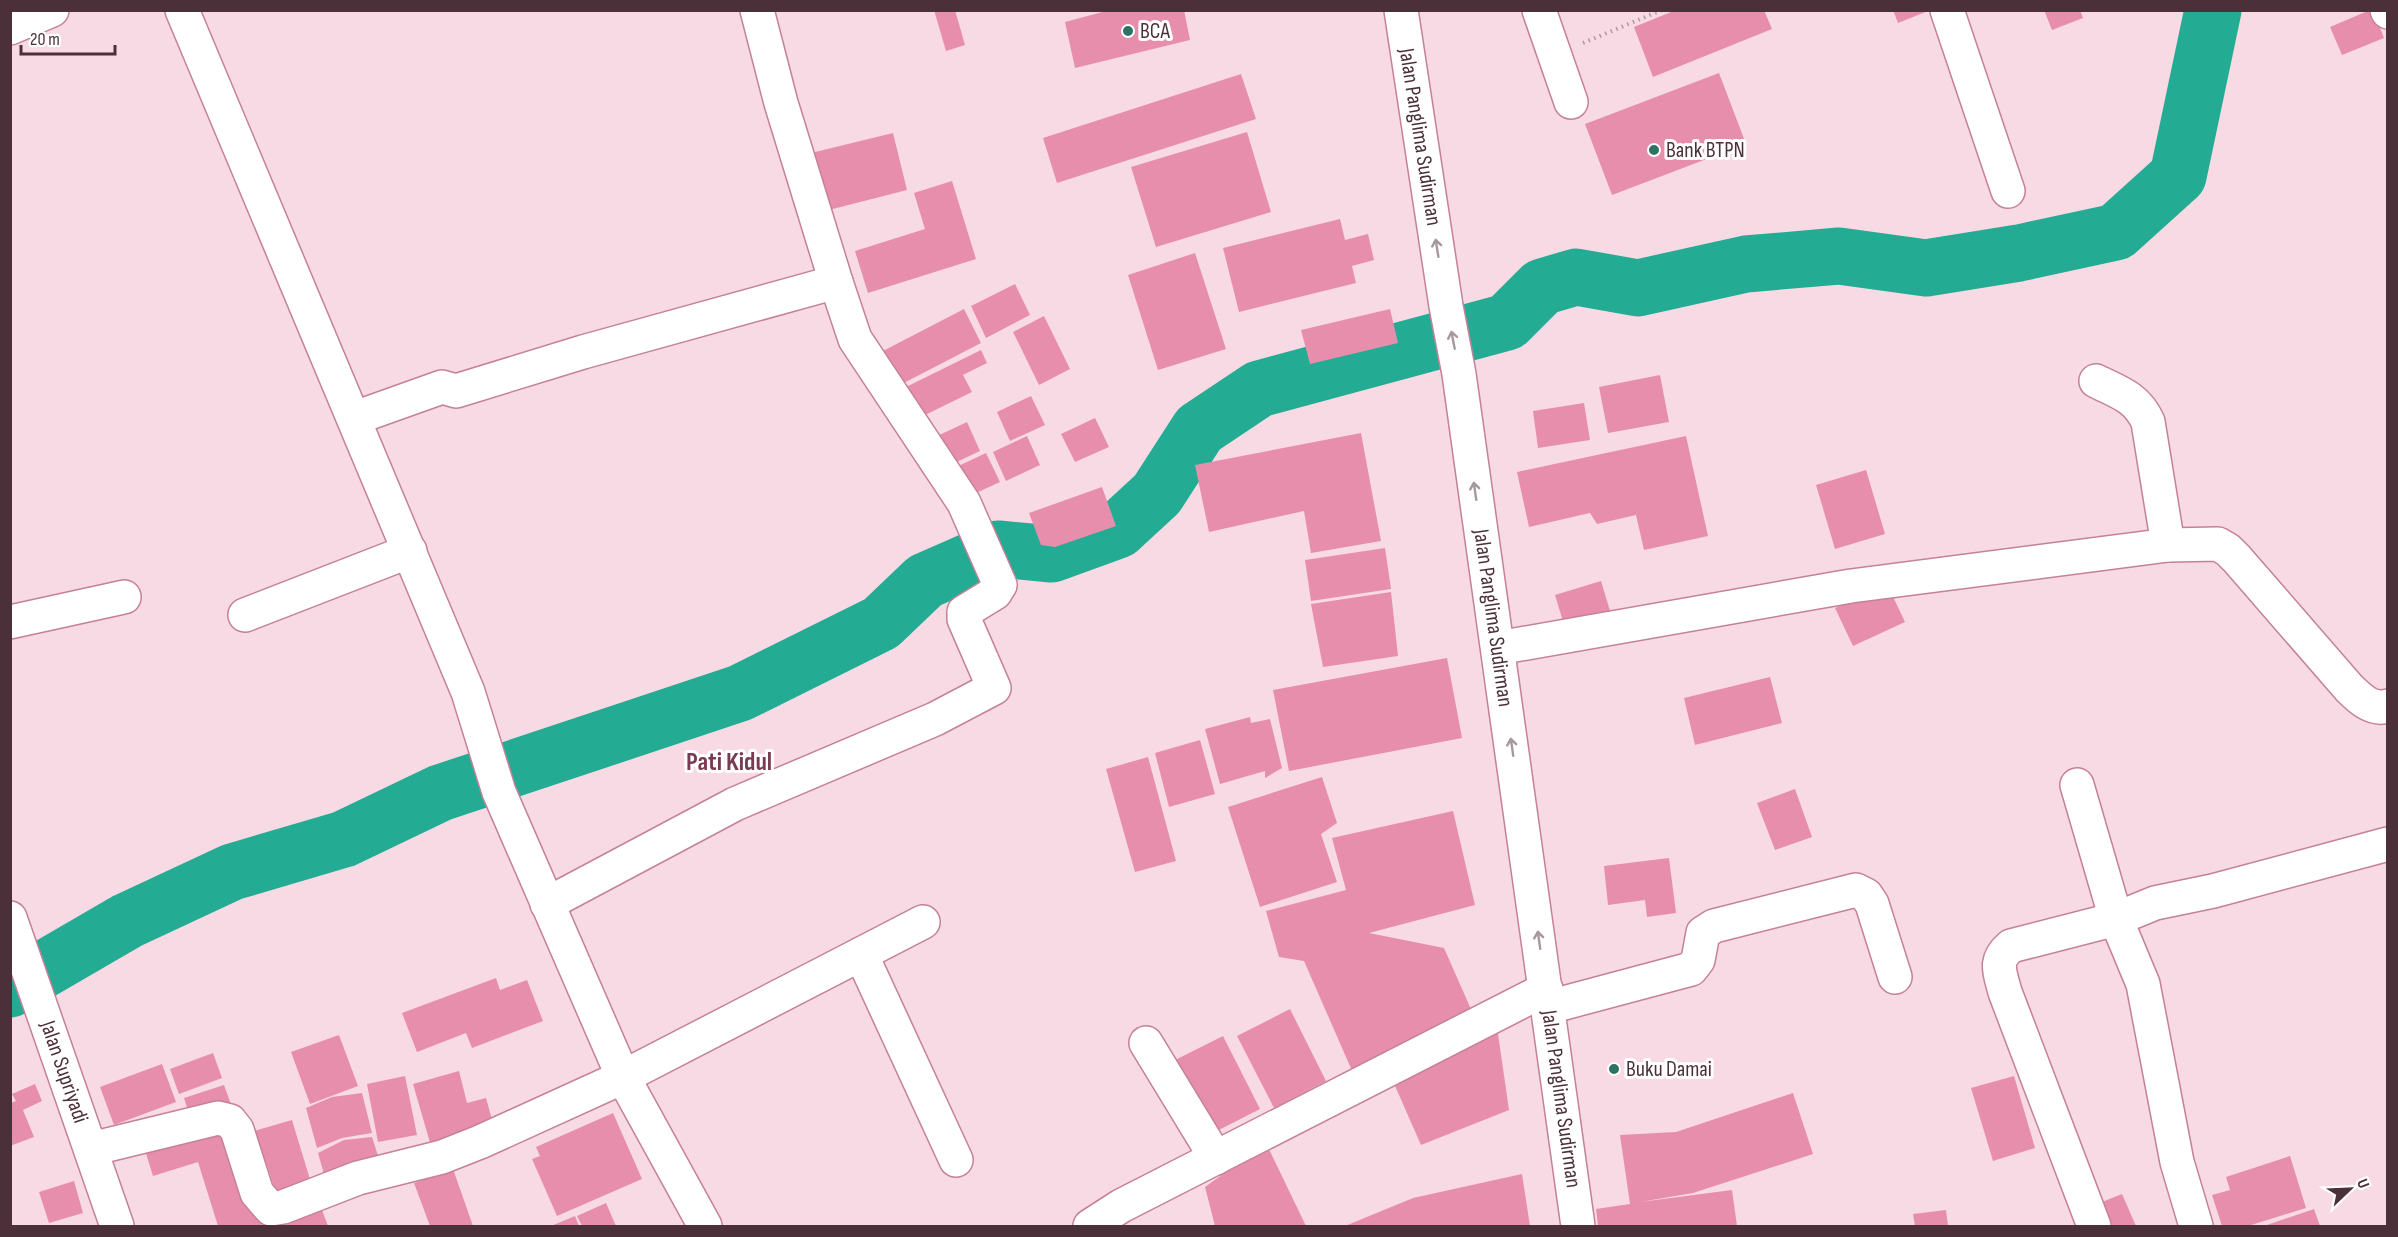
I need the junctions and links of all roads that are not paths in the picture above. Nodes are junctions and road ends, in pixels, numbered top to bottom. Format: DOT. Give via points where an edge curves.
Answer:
graph roads {
  1 [pos="52,10"];
  2 [pos="182,10"];
  3 [pos="757,10"];
  4 [pos="1401,10"];
  5 [pos="1539,10"];
  6 [pos="1947,10"];
  7 [pos="10,28"];
  8 [pos="1571,102"];
  9 [pos="2008,191"];
  10 [pos="836,282"];
  11 [pos="2096,381"];
  12 [pos="355,418"];
  13 [pos="2168,545"];
  14 [pos="410,551"];
  15 [pos="124,597"];
  16 [pos="246,615"];
  17 [pos="10,622"];
  18 [pos="1497,648"];
  19 [pos="2388,706"];
  20 [pos="2077,785"];
  21 [pos="2388,844"];
  22 [pos="547,904"];
  23 [pos="10,918"];
  24 [pos="2116,919"];
  25 [pos="923,922"];
  26 [pos="861,954"];
  27 [pos="1895,977"];
  28 [pos="1547,998"];
  29 [pos="1146,1043"];
  30 [pos="622,1077"];
  31 [pos="91,1149"];
  32 [pos="1216,1158"];
  33 [pos="956,1160"];
  34 [pos="1123,1216"];
  35 [pos="117,1227"];
  36 [pos="705,1227"];
  37 [pos="1090,1227"];
  38 [pos="1578,1227"];
  39 [pos="2094,1227"];
  40 [pos="2196,1227"];
  1 -- 7 [label="street"];
  2 -- 12 [label="street"];
  3 -- 10 [label="street"];
  18 -- 4 [label="street, Jalan Panglima Sudirman, one-way" via="1459,374"];
  5 -- 8 [label="street"];
  6 -- 9 [label="street"];
  10 -- 12 [label="street" via="456,391 442,387"];
  10 -- 22 [label="street" via="855,339 972,517 1000,585 996,593 964,612 994,690 735,804"];
  11 -- 13 [label="street" via="2135,401 2148,422"];
  12 -- 14 [label="street"];
  13 -- 18 [label="street" via="1851,586"];
  13 -- 19 [label="street" via="2218,544 2229,550 2349,688 2364,702 2381,708"];
  14 -- 16 [label="street"];
  14 -- 22 [label="street" via="468,692 499,792"];
  15 -- 17 [label="street"];
  28 -- 18 [label="street, Jalan Panglima Sudirman, one-way"];
  20 -- 24 [label="street"];
  21 -- 24 [label="street" via="2155,903"];
  22 -- 30 [label="street"];
  23 -- 31 [label="street, Jalan Supriyadi"];
  24 -- 39 [label="street" via="2011,946 1998,963"];
  24 -- 40 [label="street" via="2143,984 2177,1162"];
  25 -- 26 [label="street"];
  26 -- 30 [label="street"];
  26 -- 33 [label="street"];
  27 -- 28 [label="street" via="1872,904 1856,890 1714,926 1703,933 1698,960 1691,969"];
  28 -- 32 [label="street"];
  28 -- 38 [label="street, Jalan Panglima Sudirman"];
  29 -- 32 [label="street"];
  30 -- 31 [label="street" via="442,1157 358,1178 271,1209 256,1193 237,1130 230,1121 218,1118"];
  30 -- 36 [label="street"];
  31 -- 35 [label="street, Jalan Supriyadi"];
  32 -- 34 [label="street"];
  34 -- 37 [label="street"];
}
